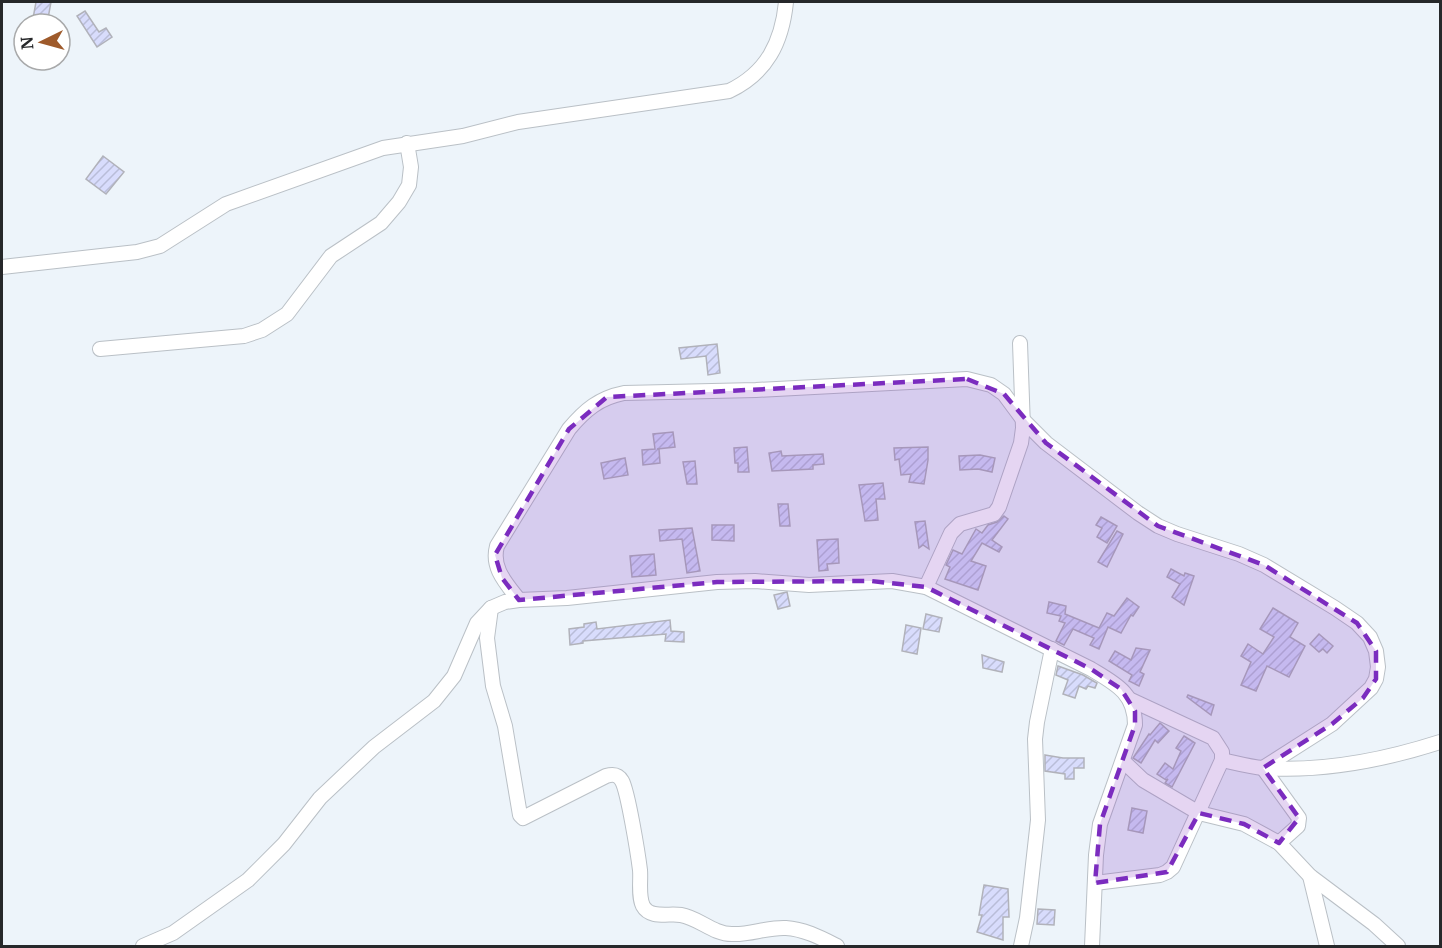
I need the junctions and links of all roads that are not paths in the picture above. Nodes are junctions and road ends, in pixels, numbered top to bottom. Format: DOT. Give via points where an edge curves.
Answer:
graph roads {
  1 [pos="786,2"];
  2 [pos="407,143"];
  3 [pos="2,267"];
  4 [pos="1020,343"];
  5 [pos="100,349"];
  6 [pos="1024,421"];
  7 [pos="926,587"];
  8 [pos="519,600"];
  9 [pos="491,608"];
  10 [pos="1052,649"];
  11 [pos="1129,699"];
  12 [pos="1440,742"];
  13 [pos="1222,760"];
  14 [pos="1123,761"];
  15 [pos="1263,768"];
  16 [pos="1199,813"];
  17 [pos="1279,843"];
  18 [pos="1310,876"];
  19 [pos="1095,883"];
  20 [pos="143,946"];
  21 [pos="837,946"];
  22 [pos="1022,946"];
  23 [pos="1092,946"];
  24 [pos="1327,946"];
  25 [pos="1398,946"];
  1 -- 2 [label="street" via="771,56 746,84 729,91 518,122 463,136"];
  2 -- 3 [label="street" via="226,204 160,246"];
  2 -- 5 [label="street" via="409,185 399,202 381,223 332,256 287,314 244,336"];
  4 -- 6 [label="street"];
  6 -- 7 [label="street" via="1021,443 999,507 994,514 960,524 951,533"];
  6 -- 8 [label="street" via="1004,394 991,385 967,379 624,393 608,397 588,409 569,429 497,546 496,567"];
  6 -- 15 [label="street" via="1046,444 1158,526 1264,565 1335,608 1370,637 1378,667 1371,688 1332,724"];
  7 -- 8 [label="street" via="892,581 809,585 717,582"];
  7 -- 10 [label="street"];
  8 -- 9 [label="street"];
  9 -- 20 [label="street" via="477,623 454,676 434,701 374,747 320,798 284,844 248,880 173,933"];
  9 -- 21 [label="street" via="487,638 493,686 523,818 606,776 617,775 626,795 646,910 681,915 724,934 786,928 801,930"];
  10 -- 11 [label="street" via="1113,682"];
  10 -- 22 [label="street" via="1035,739 1038,820"];
  11 -- 13 [label="street" via="1213,738 1222,752"];
  11 -- 14 [label="street" via="1135,711 1135,725"];
  12 -- 15 [label="street" via="1346,764"];
  13 -- 15 [label="street"];
  13 -- 16 [label="street"];
  14 -- 16 [label="street" via="1143,780"];
  14 -- 19 [label="street" via="1100,824"];
  15 -- 17 [label="street" via="1299,818 1298,826"];
  16 -- 17 [label="street" via="1244,824"];
  16 -- 19 [label="street" via="1167,872"];
  17 -- 18 [label="street"];
  18 -- 24 [label="street"];
  18 -- 25 [label="street"];
  19 -- 23 [label="street"];
}
